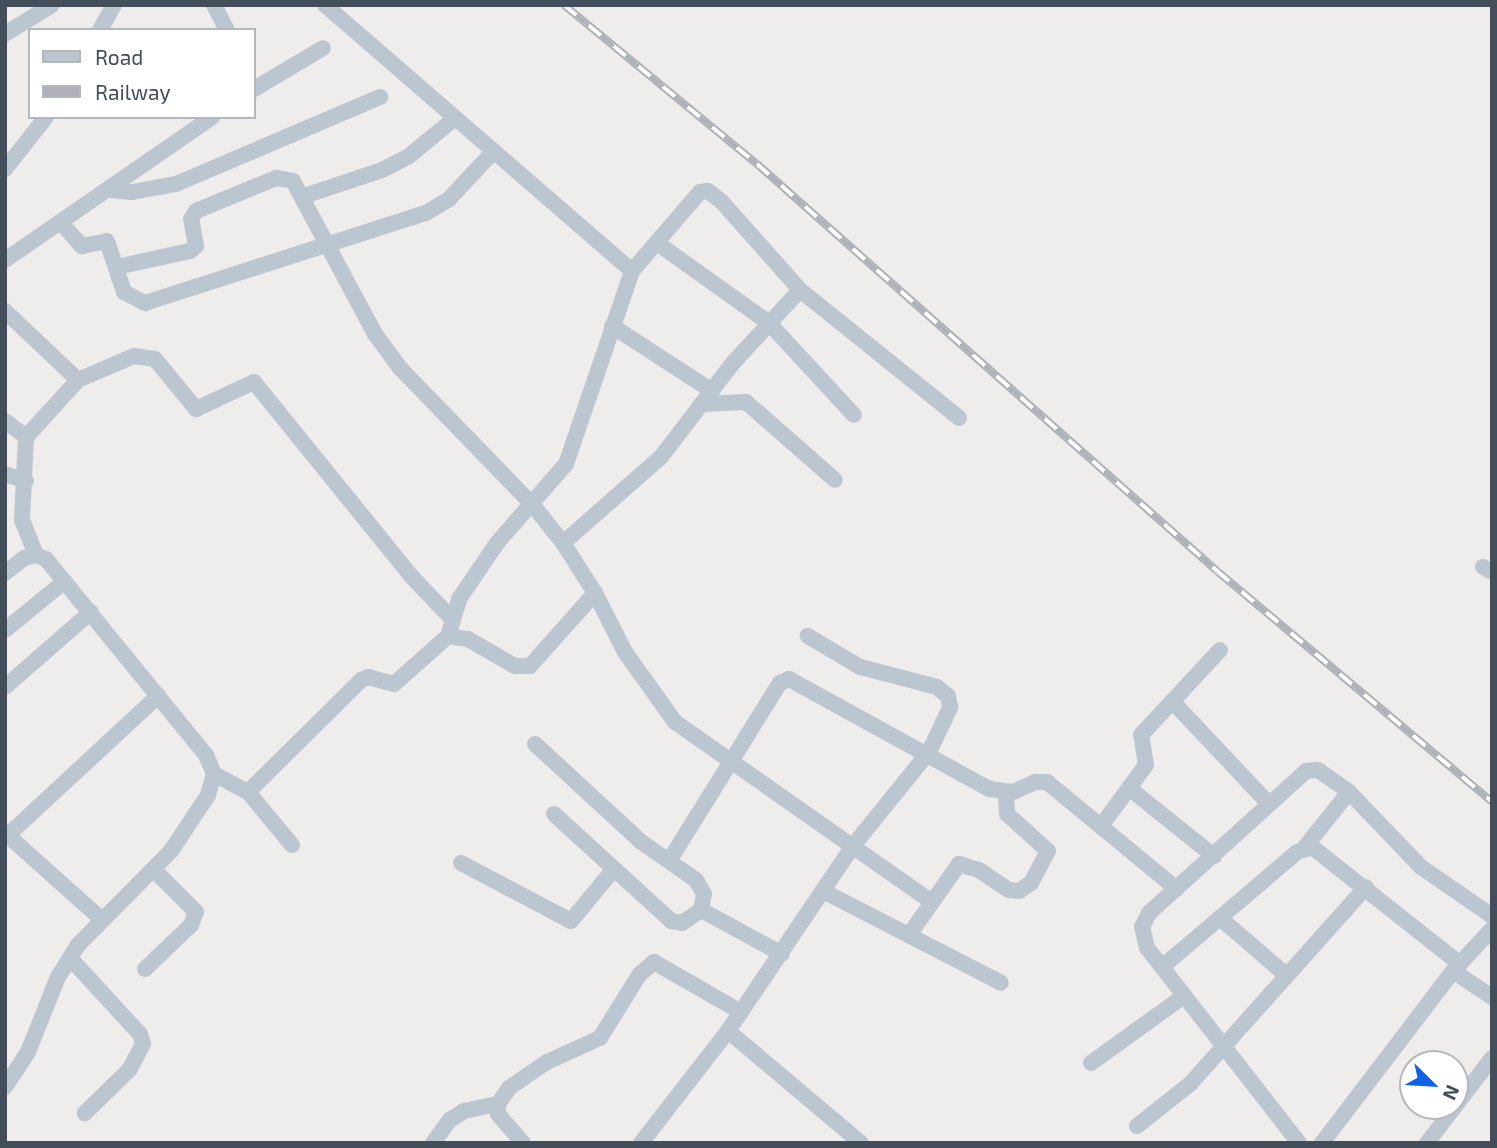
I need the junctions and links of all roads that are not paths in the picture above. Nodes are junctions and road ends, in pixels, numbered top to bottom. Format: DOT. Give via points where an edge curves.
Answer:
graph roads {
  1 [pos="52,5"];
  2 [pos="114,5"];
  3 [pos="214,5"];
  4 [pos="326,5"];
  5 [pos="101,28"];
  6 [pos="224,28"];
  7 [pos="5,34"];
  8 [pos="324,48"];
  9 [pos="256,86"];
  10 [pos="380,97"];
  11 [pos="44,119"];
  12 [pos="209,119"];
  13 [pos="454,119"];
  14 [pos="492,153"];
  15 [pos="5,169"];
  16 [pos="110,190"];
  17 [pos="304,196"];
  18 [pos="62,224"];
  19 [pos="657,243"];
  20 [pos="331,246"];
  21 [pos="5,260"];
  22 [pos="117,267"];
  23 [pos="632,271"];
  24 [pos="800,290"];
  25 [pos="5,311"];
  26 [pos="769,323"];
  27 [pos="612,326"];
  28 [pos="78,380"];
  29 [pos="712,391"];
  30 [pos="701,404"];
  31 [pos="854,415"];
  32 [pos="959,418"];
  33 [pos="5,421"];
  34 [pos="26,437"];
  35 [pos="5,474"];
  36 [pos="835,480"];
  37 [pos="26,481"];
  38 [pos="532,504"];
  39 [pos="22,520"];
  40 [pos="5,521"];
  41 [pos="563,543"];
  42 [pos="36,555"];
  43 [pos="5,573"];
  44 [pos="65,581"];
  45 [pos="596,593"];
  46 [pos="91,612"];
  47 [pos="451,618"];
  48 [pos="5,630"];
  49 [pos="448,636"];
  50 [pos="808,636"];
  51 [pos="1220,650"];
  52 [pos="5,687"];
  53 [pos="158,696"];
  54 [pos="1172,701"];
  55 [pos="534,744"];
  56 [pos="929,752"];
  57 [pos="731,763"];
  58 [pos="214,774"];
  59 [pos="1129,788"];
  60 [pos="248,792"];
  61 [pos="1349,792"];
  62 [pos="1006,793"];
  63 [pos="1269,804"];
  64 [pos="554,814"];
  65 [pos="1101,826"];
  66 [pos="7,834"];
  67 [pos="292,845"];
  68 [pos="852,847"];
  69 [pos="1305,848"];
  70 [pos="1214,856"];
  71 [pos="669,861"];
  72 [pos="461,863"];
  73 [pos="154,870"];
  74 [pos="613,870"];
  75 [pos="1366,887"];
  76 [pos="1177,889"];
  77 [pos="823,891"];
  78 [pos="931,901"];
  79 [pos="701,910"];
  80 [pos="1492,916"];
  81 [pos="100,918"];
  82 [pos="1220,918"];
  83 [pos="1492,929"];
  84 [pos="909,935"];
  85 [pos="782,954"];
  86 [pos="70,958"];
  87 [pos="1162,967"];
  88 [pos="1457,967"];
  89 [pos="145,969"];
  90 [pos="1286,975"];
  91 [pos="1001,983"];
  92 [pos="1184,996"];
  93 [pos="1492,997"];
  94 [pos="741,1012"];
  95 [pos="727,1031"];
  96 [pos="1222,1045"];
  97 [pos="1492,1058"];
  98 [pos="1091,1063"];
  99 [pos="5,1087"];
  100 [pos="498,1104"];
  101 [pos="85,1113"];
  102 [pos="1137,1126"];
  103 [pos="433,1143"];
  104 [pos="523,1143"];
  105 [pos="641,1143"];
  106 [pos="861,1143"];
  107 [pos="1299,1143"];
  108 [pos="1322,1143"];
  109 [pos="1427,1143"];
  1 -- 7 [label="street"];
  2 -- 5 [label="street"];
  3 -- 6 [label="street"];
  4 -- 13 [label="street"];
  8 -- 9 [label="street"];
  10 -- 16 [label="street" via="176,184 132,192"];
  11 -- 15 [label="street"];
  12 -- 16 [label="street"];
  13 -- 14 [label="street"];
  13 -- 17 [label="street" via="409,156 382,170"];
  14 -- 20 [label="street" via="437,206"];
  14 -- 23 [label="street"];
  16 -- 18 [label="street"];
  17 -- 20 [label="street"];
  17 -- 22 [label="street" via="293,181 276,178 196,211 191,219 196,246 190,251"];
  18 -- 21 [label="street"];
  18 -- 22 [label="street" via="82,246 107,240"];
  19 -- 23 [label="street"];
  19 -- 24 [label="street" via="692,197 708,191"];
  19 -- 26 [label="street"];
  20 -- 22 [label="street" via="145,303 124,292"];
  20 -- 38 [label="street" via="353,296 400,368"];
  23 -- 27 [label="street"];
  24 -- 26 [label="street"];
  24 -- 32 [label="street"];
  25 -- 28 [label="street"];
  26 -- 29 [label="street"];
  26 -- 31 [label="street"];
  27 -- 29 [label="street"];
  27 -- 38 [label="street" via="575,447"];
  28 -- 34 [label="street"];
  28 -- 47 [label="street" via="101,368 145,356 162,367 197,409 254,382"];
  29 -- 30 [label="street"];
  30 -- 36 [label="street" via="746,402"];
  30 -- 41 [label="street" via="640,478"];
  33 -- 34 [label="street"];
  34 -- 37 [label="street"];
  35 -- 37 [label="street"];
  37 -- 39 [label="street"];
  38 -- 41 [label="street"];
  38 -- 47 [label="street" via="497,544 458,599"];
  39 -- 40 [label="street"];
  39 -- 42 [label="street"];
  41 -- 45 [label="street"];
  42 -- 43 [label="street"];
  42 -- 44 [label="street"];
  44 -- 46 [label="street"];
  44 -- 48 [label="street"];
  45 -- 49 [label="street" via="530,666 515,666 468,639"];
  45 -- 57 [label="street" via="652,694 675,722"];
  46 -- 52 [label="street"];
  46 -- 53 [label="street"];
  47 -- 49 [label="street"];
  49 -- 60 [label="street" via="394,684 368,677 361,680"];
  50 -- 56 [label="street" via="860,667 923,682 947,696 950,708"];
  51 -- 54 [label="street"];
  53 -- 58 [label="street" via="206,755"];
  53 -- 66 [label="street"];
  54 -- 59 [label="street" via="1141,735 1148,759"];
  54 -- 63 [label="street"];
  55 -- 71 [label="street" via="615,819"];
  56 -- 57 [label="street" via="789,679 780,683"];
  56 -- 62 [label="street" via="989,789"];
  56 -- 68 [label="street"];
  57 -- 68 [label="street"];
  57 -- 71 [label="street"];
  58 -- 60 [label="street"];
  58 -- 73 [label="street" via="208,795"];
  59 -- 65 [label="street"];
  59 -- 70 [label="street"];
  60 -- 67 [label="street"];
  61 -- 63 [label="street" via="1325,772 1311,770"];
  61 -- 69 [label="street"];
  61 -- 80 [label="street" via="1420,867"];
  62 -- 65 [label="street" via="1047,782"];
  62 -- 78 [label="street" via="1007,814 1048,851 1031,883 1019,891 1009,890 969,865 959,864"];
  63 -- 70 [label="street"];
  64 -- 74 [label="street"];
  65 -- 76 [label="street"];
  66 -- 81 [label="street"];
  68 -- 77 [label="street"];
  68 -- 78 [label="street"];
  69 -- 75 [label="street" via="1320,850"];
  69 -- 82 [label="street"];
  70 -- 76 [label="street"];
  71 -- 79 [label="street" via="703,887"];
  72 -- 74 [label="street" via="571,921"];
  73 -- 81 [label="street"];
  73 -- 89 [label="street" via="197,912 191,925"];
  74 -- 79 [label="street" via="671,920 682,923"];
  75 -- 88 [label="street"];
  75 -- 90 [label="street"];
  76 -- 87 [label="street" via="1142,927 1147,948"];
  77 -- 84 [label="street"];
  77 -- 85 [label="street"];
  78 -- 84 [label="street"];
  79 -- 85 [label="street"];
  81 -- 86 [label="street"];
  82 -- 87 [label="street"];
  82 -- 90 [label="street"];
  83 -- 88 [label="street"];
  84 -- 91 [label="street"];
  85 -- 94 [label="street"];
  86 -- 99 [label="street" via="27,1052"];
  86 -- 101 [label="street" via="140,1034 143,1044 129,1070"];
  87 -- 92 [label="street"];
  88 -- 93 [label="street"];
  88 -- 108 [label="street"];
  90 -- 96 [label="street"];
  92 -- 96 [label="street"];
  92 -- 98 [label="street"];
  94 -- 95 [label="street"];
  94 -- 100 [label="street" via="654,962 639,975 600,1038 525,1074"];
  95 -- 105 [label="street"];
  95 -- 106 [label="street"];
  96 -- 102 [label="street" via="1190,1084"];
  96 -- 107 [label="street"];
  97 -- 109 [label="street"];
  100 -- 103 [label="street" via="464,1111 450,1120"];
  100 -- 104 [label="street" via="498,1114"];
}
